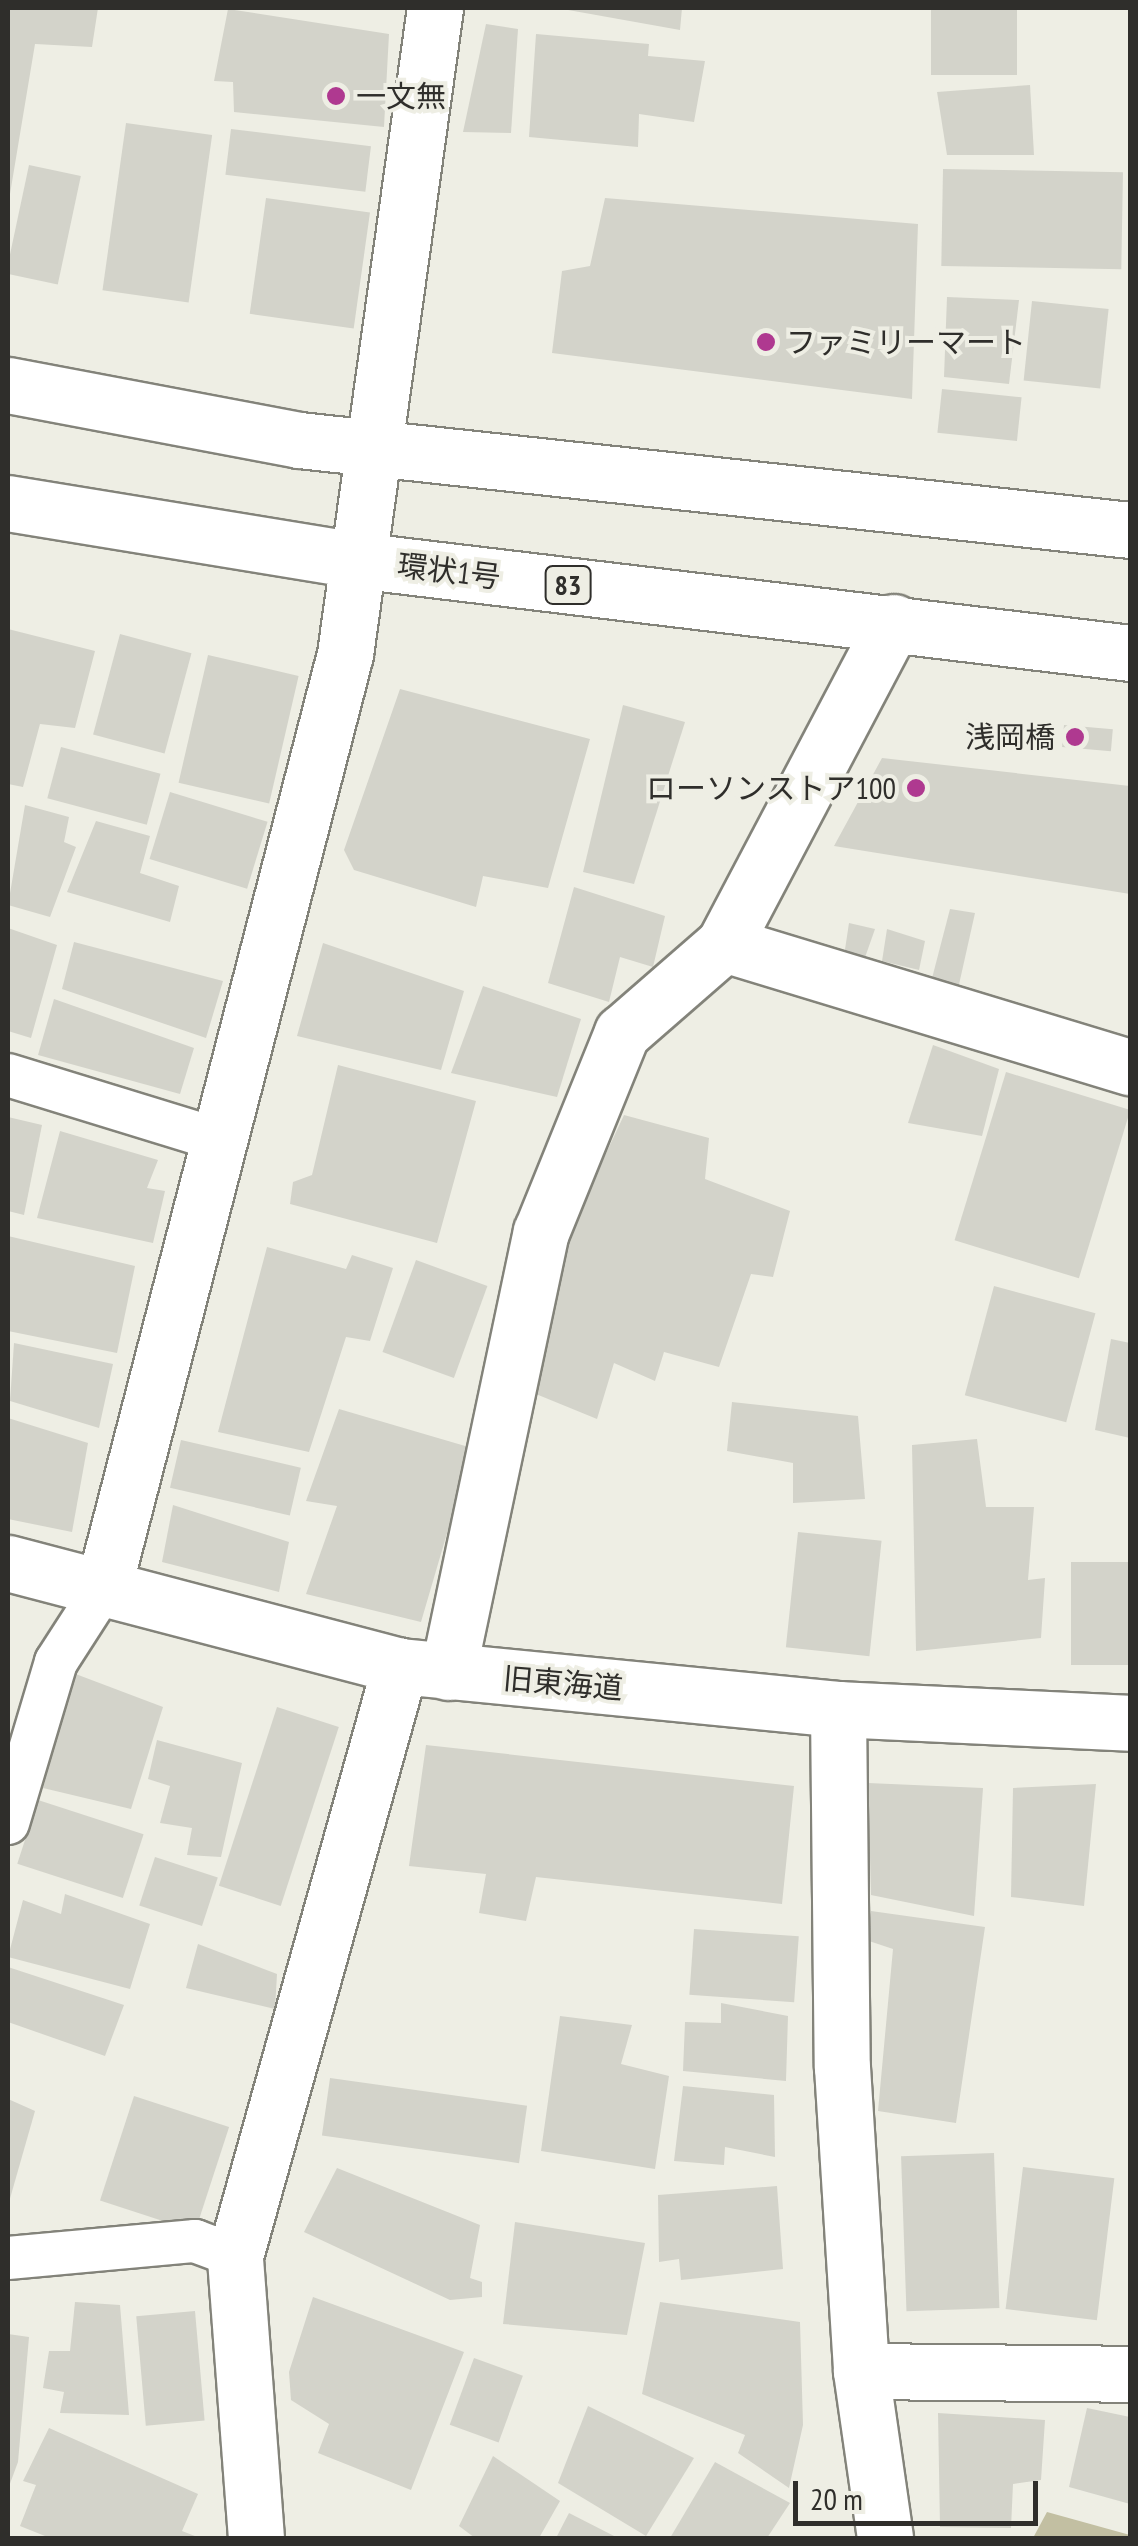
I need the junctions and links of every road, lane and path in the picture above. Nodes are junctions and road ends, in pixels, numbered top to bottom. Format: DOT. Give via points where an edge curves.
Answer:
graph roads {
  1 [pos="436,8"];
  2 [pos="8,386"];
  3 [pos="374,448"];
  4 [pos="8,503"];
  5 [pos="1130,530"];
  6 [pos="356,560"];
  7 [pos="894,622"];
  8 [pos="1130,653"];
  9 [pos="724,944"];
  10 [pos="1130,1067"];
  11 [pos="8,1075"];
  12 [pos="219,1140"];
  13 [pos="8,1563"];
  14 [pos="104,1589"];
  15 [pos="424,1669"];
  16 [pos="838,1709"];
  17 [pos="1130,1723"];
  18 [pos="8,1823"];
  19 [pos="236,2256"];
  20 [pos="8,2258"];
  21 [pos="861,2371"];
  22 [pos="1130,2374"];
  23 [pos="256,2538"];
  24 [pos="885,2538"];
  1 -- 3 [label="street"];
  2 -- 3 [label="street"];
  3 -- 5 [label="street"];
  3 -- 6 [label="street"];
  4 -- 6 [label="street, 環状1号 / 83"];
  6 -- 7 [label="street, 環状1号 / 83"];
  6 -- 12 [label="street" via="345,654"];
  7 -- 8 [label="street, 環状1号 / 83"];
  7 -- 9 [label="street"];
  9 -- 10 [label="street"];
  9 -- 15 [label="street" via="622,1033 540,1232"];
  11 -- 12 [label="lane"];
  12 -- 14 [label="street"];
  13 -- 14 [label="street, 旧東海道"];
  14 -- 15 [label="street, 旧東海道"];
  14 -- 18 [label="lane" via="56,1662"];
  15 -- 16 [label="street, 旧東海道"];
  15 -- 19 [label="street"];
  16 -- 17 [label="street, 旧東海道"];
  16 -- 21 [label="street" via="842,2067"];
  19 -- 20 [label="lane" via="195,2241"];
  19 -- 23 [label="street"];
  21 -- 22 [label="street"];
  21 -- 24 [label="street"];
}
